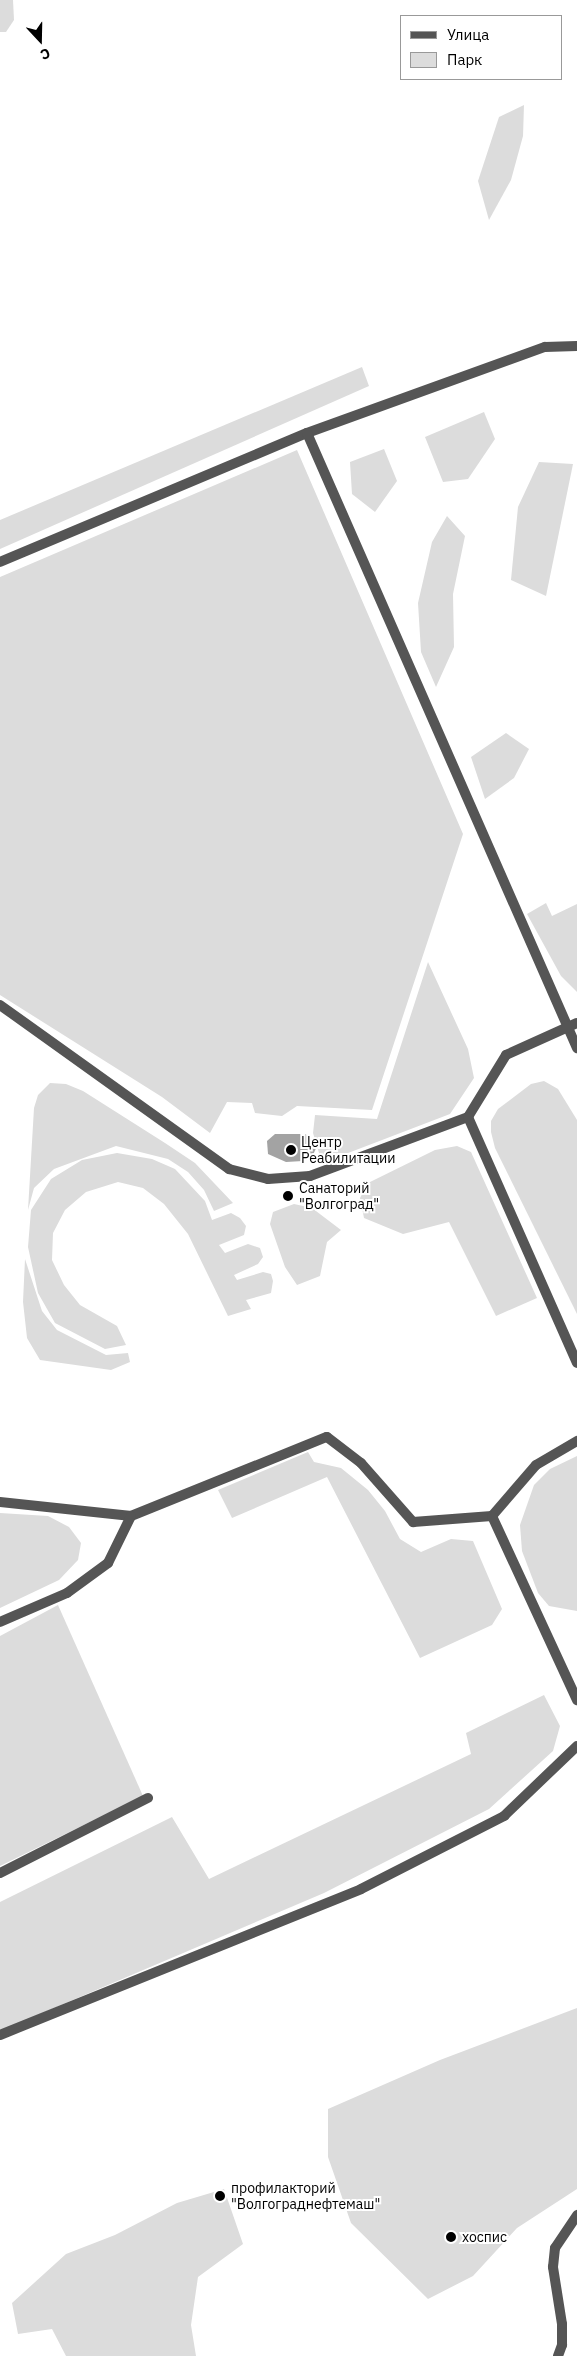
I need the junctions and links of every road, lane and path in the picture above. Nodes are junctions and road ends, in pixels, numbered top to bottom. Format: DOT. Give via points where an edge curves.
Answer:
graph roads {
  1 [pos="577,346"];
  2 [pos="307,433"];
  3 [pos="0,562"];
  4 [pos="0,1006"];
  5 [pos="572,1025"];
  6 [pos="577,1048"];
  7 [pos="468,1116"];
  8 [pos="577,1363"];
  9 [pos="577,1441"];
  10 [pos="0,1502"];
  11 [pos="131,1516"];
  12 [pos="492,1516"];
  13 [pos="0,1622"];
  14 [pos="577,1700"];
  15 [pos="577,1746"];
  16 [pos="148,1798"];
  17 [pos="0,1873"];
  18 [pos="0,2035"];
  19 [pos="577,2215"];
  20 [pos="558,2356"];
  1 -- 2 [label="street" via="537,349"];
  2 -- 3 [label="street"];
  2 -- 5 [label="street"];
  4 -- 7 [label="street" via="229,1169 268,1179 310,1176"];
  5 -- 6 [label="street"];
  5 -- 7 [label="street" via="506,1055"];
  7 -- 8 [label="street"];
  9 -- 12 [label="street" via="536,1465"];
  10 -- 11 [label="street"];
  11 -- 12 [label="street" via="327,1437 361,1463 413,1522"];
  11 -- 13 [label="street" via="108,1562 66,1593"];
  12 -- 14 [label="street"];
  15 -- 18 [label="street" via="504,1816 362,1889"];
  16 -- 17 [label="street"];
  19 -- 20 [label="street" via="555,2248 553,2266 562,2324 562,2345"];
}
